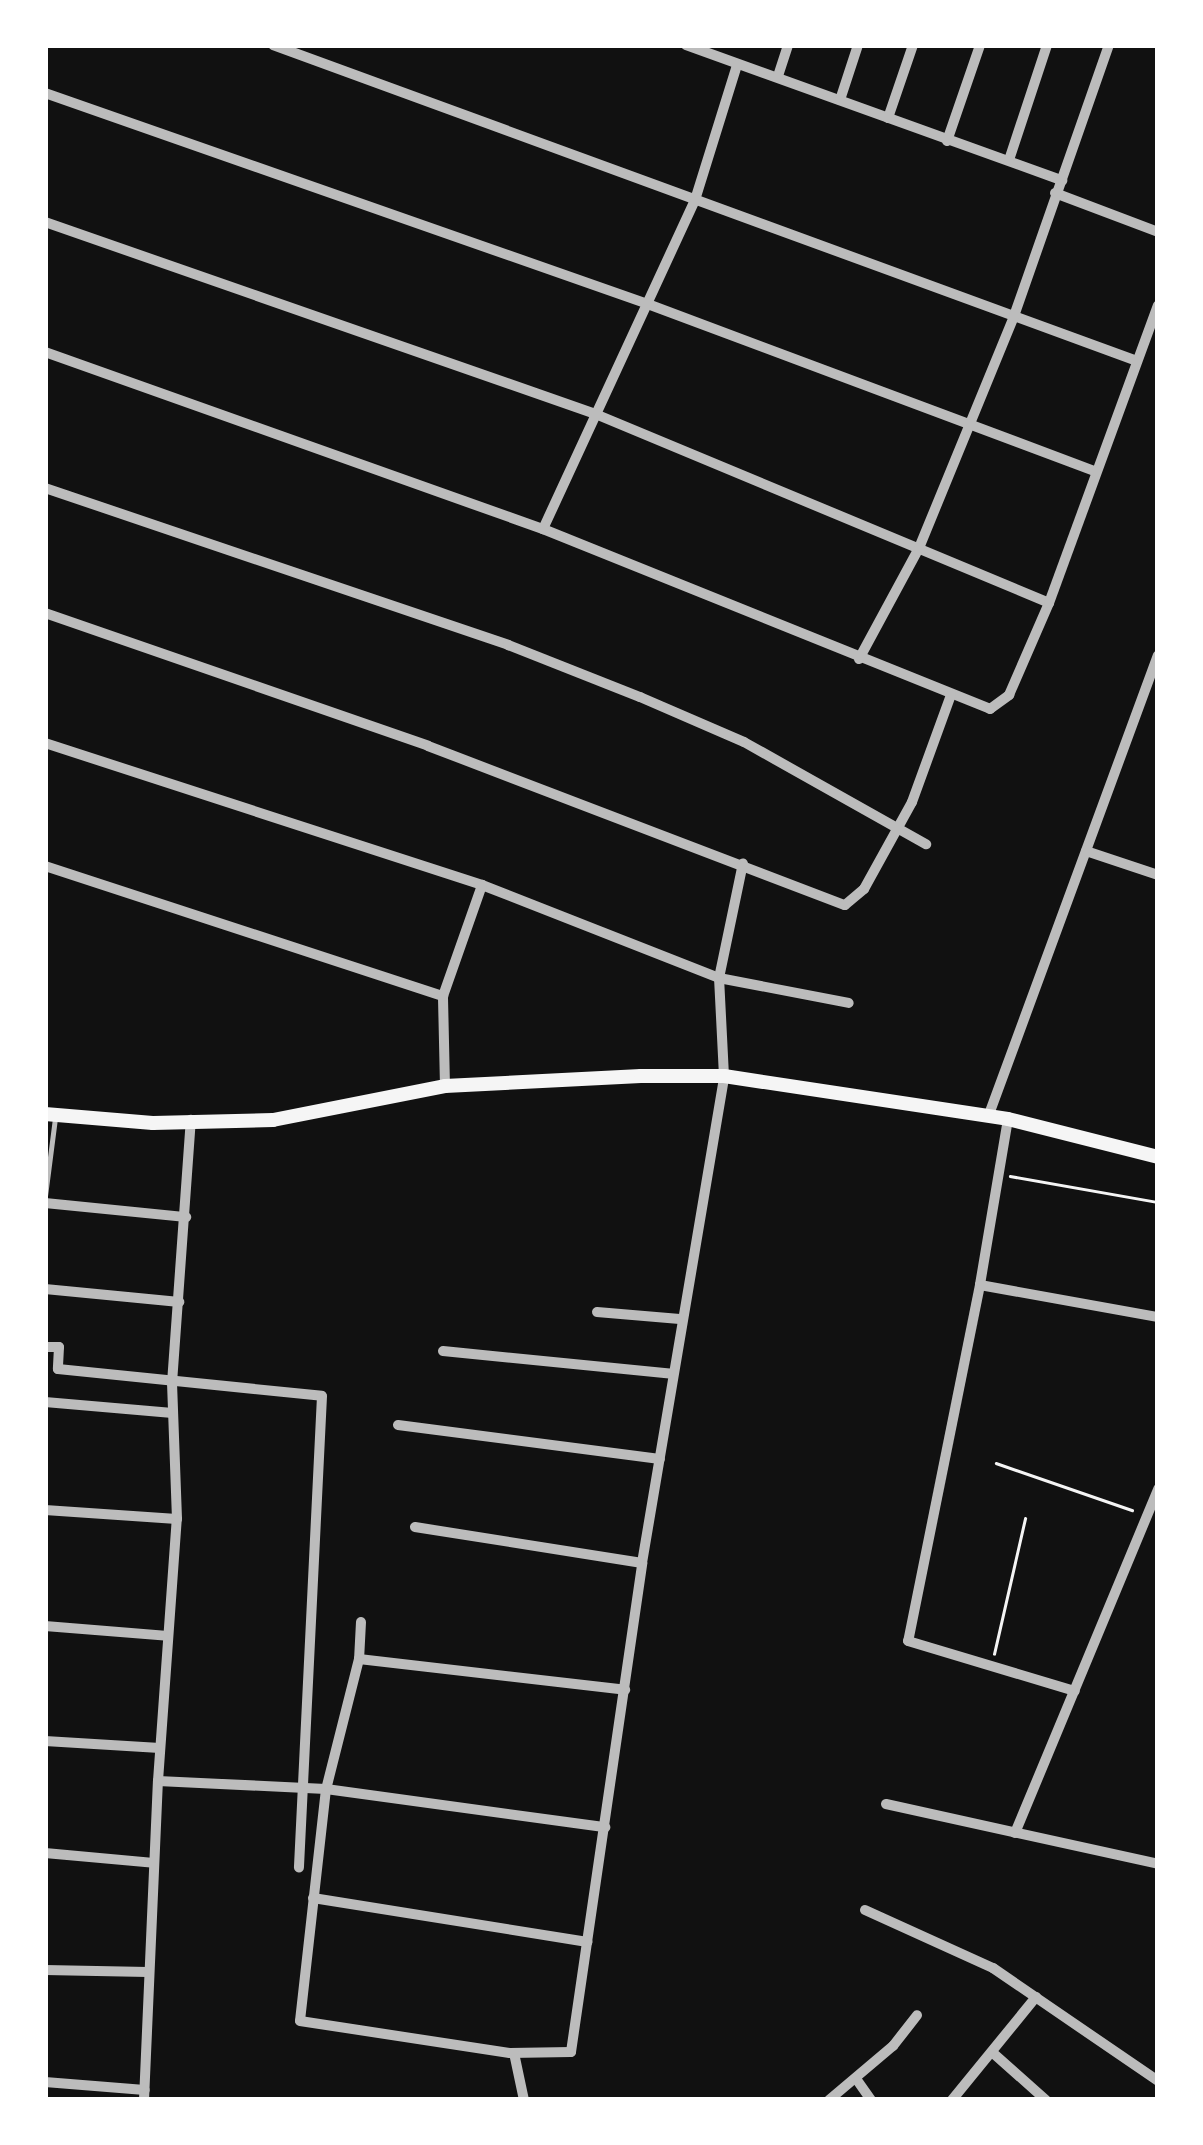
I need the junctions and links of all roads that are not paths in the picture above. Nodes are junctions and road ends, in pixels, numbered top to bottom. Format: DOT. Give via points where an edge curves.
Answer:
graph roads {
  1 [pos="273,45"];
  2 [pos="686,45"];
  3 [pos="788,45"];
  4 [pos="858,45"];
  5 [pos="913,45"];
  6 [pos="980,45"];
  7 [pos="1047,45"];
  8 [pos="1108,45"];
  9 [pos="718,51"];
  10 [pos="737,64"];
  11 [pos="778,76"];
  12 [pos="45,93"];
  13 [pos="840,100"];
  14 [pos="888,118"];
  15 [pos="947,141"];
  16 [pos="1009,160"];
  17 [pos="1062,180"];
  18 [pos="1055,193"];
  19 [pos="695,200"];
  20 [pos="45,222"];
  21 [pos="1158,232"];
  22 [pos="645,304"];
  23 [pos="1158,305"];
  24 [pos="1014,316"];
  25 [pos="45,352"];
  26 [pos="1138,361"];
  27 [pos="593,413"];
  28 [pos="969,425"];
  29 [pos="1095,471"];
  30 [pos="45,488"];
  31 [pos="543,529"];
  32 [pos="919,548"];
  33 [pos="1050,603"];
  34 [pos="45,613"];
  35 [pos="1158,655"];
  36 [pos="859,660"];
  37 [pos="951,695"];
  38 [pos="45,742"];
  39 [pos="897,825"];
  40 [pos="926,844"];
  41 [pos="1086,851"];
  42 [pos="743,863"];
  43 [pos="45,866"];
  44 [pos="1158,875"];
  45 [pos="482,885"];
  46 [pos="719,978"];
  47 [pos="444,996"];
  48 [pos="849,1004"];
  49 [pos="724,1076"];
  50 [pos="445,1086"];
  51 [pos="50,1115"];
  52 [pos="988,1116"];
  53 [pos="1008,1118"];
  54 [pos="191,1120"];
  55 [pos="1158,1157"];
  56 [pos="45,1200"];
  57 [pos="186,1217"];
  58 [pos="980,1285"];
  59 [pos="45,1289"];
  60 [pos="179,1302"];
  61 [pos="597,1312"];
  62 [pos="1158,1317"];
  63 [pos="680,1319"];
  64 [pos="45,1347"];
  65 [pos="444,1351"];
  66 [pos="672,1374"];
  67 [pos="172,1383"];
  68 [pos="45,1402"];
  69 [pos="174,1413"];
  70 [pos="398,1425"];
  71 [pos="660,1459"];
  72 [pos="1158,1489"];
  73 [pos="45,1510"];
  74 [pos="177,1520"];
  75 [pos="416,1527"];
  76 [pos="642,1563"];
  77 [pos="361,1622"];
  78 [pos="45,1626"];
  79 [pos="168,1636"];
  80 [pos="359,1659"];
  81 [pos="625,1690"];
  82 [pos="1075,1691"];
  83 [pos="45,1742"];
  84 [pos="160,1748"];
  85 [pos="158,1781"];
  86 [pos="306,1787"];
  87 [pos="326,1789"];
  88 [pos="886,1804"];
  89 [pos="605,1826"];
  90 [pos="1015,1833"];
  91 [pos="45,1852"];
  92 [pos="154,1863"];
  93 [pos="1158,1864"];
  94 [pos="299,1866"];
  95 [pos="313,1898"];
  96 [pos="866,1910"];
  97 [pos="588,1942"];
  98 [pos="45,1970"];
  99 [pos="148,1972"];
  100 [pos="1036,1997"];
  101 [pos="917,2015"];
  102 [pos="993,2052"];
  103 [pos="514,2053"];
  104 [pos="857,2080"];
  105 [pos="1158,2081"];
  106 [pos="45,2082"];
  107 [pos="145,2095"];
  108 [pos="524,2100"];
  109 [pos="829,2100"];
  110 [pos="871,2100"];
  111 [pos="952,2100"];
  112 [pos="1046,2100"];
  1 -- 19 [label="street"];
  2 -- 9 [label="street"];
  3 -- 11 [label="street"];
  4 -- 13 [label="street"];
  5 -- 14 [label="street"];
  6 -- 15 [label="street"];
  7 -- 16 [label="street"];
  8 -- 17 [label="street"];
  9 -- 10 [label="street"];
  10 -- 11 [label="street"];
  10 -- 19 [label="street"];
  11 -- 13 [label="street"];
  12 -- 22 [label="street"];
  13 -- 14 [label="street"];
  14 -- 15 [label="street"];
  15 -- 16 [label="street"];
  16 -- 17 [label="street"];
  17 -- 18 [label="street"];
  18 -- 21 [label="street"];
  18 -- 24 [label="street"];
  19 -- 22 [label="street"];
  19 -- 24 [label="street"];
  20 -- 27 [label="street"];
  22 -- 27 [label="street"];
  22 -- 28 [label="street"];
  23 -- 26 [label="street"];
  24 -- 26 [label="street"];
  24 -- 28 [label="street"];
  25 -- 31 [label="street"];
  26 -- 29 [label="street"];
  27 -- 31 [label="street"];
  27 -- 32 [label="street"];
  28 -- 29 [label="street"];
  28 -- 32 [label="street"];
  29 -- 33 [label="street"];
  30 -- 39 [label="street" via="508,645 640,697 744,742"];
  31 -- 36 [label="street"];
  32 -- 33 [label="street"];
  32 -- 36 [label="street"];
  33 -- 37 [label="street" via="1009,695 990,709"];
  34 -- 42 [label="street"];
  35 -- 41 [label="street"];
  36 -- 37 [label="street"];
  37 -- 39 [label="street" via="912,802"];
  38 -- 45 [label="street"];
  39 -- 40 [label="street"];
  39 -- 42 [label="street" via="864,889 845,904"];
  41 -- 44 [label="street"];
  41 -- 52 [label="street"];
  42 -- 46 [label="street"];
  43 -- 47 [label="street"];
  45 -- 46 [label="street"];
  45 -- 47 [label="street"];
  46 -- 48 [label="street"];
  46 -- 49 [label="street"];
  47 -- 50 [label="street"];
  49 -- 50 [label="main road"];
  49 -- 52 [label="main road"];
  49 -- 63 [label="street"];
  50 -- 54 [label="main road" via="273,1120"];
  51 -- 54 [label="main road"];
  51 -- 56 [label="lane"];
  52 -- 53 [label="main road"];
  53 -- 55 [label="main road"];
  53 -- 58 [label="street"];
  54 -- 57 [label="street"];
  56 -- 57 [label="street"];
  57 -- 60 [label="street"];
  58 -- 62 [label="street"];
  58 -- 82 [label="street" via="908,1641"];
  59 -- 60 [label="street"];
  60 -- 67 [label="street"];
  61 -- 63 [label="street"];
  63 -- 66 [label="street"];
  64 -- 67 [label="street" via="59,1347 58,1369"];
  65 -- 66 [label="street"];
  66 -- 71 [label="street"];
  67 -- 69 [label="street"];
  67 -- 86 [label="street" via="322,1396"];
  68 -- 69 [label="street"];
  69 -- 74 [label="street"];
  70 -- 71 [label="street"];
  71 -- 76 [label="street"];
  72 -- 82 [label="street"];
  73 -- 74 [label="street"];
  74 -- 79 [label="street"];
  75 -- 76 [label="street"];
  76 -- 81 [label="street"];
  77 -- 80 [label="street"];
  78 -- 79 [label="street"];
  79 -- 84 [label="street"];
  80 -- 81 [label="street"];
  80 -- 87 [label="street"];
  81 -- 89 [label="street"];
  82 -- 90 [label="street"];
  83 -- 84 [label="street"];
  84 -- 85 [label="street"];
  85 -- 86 [label="street"];
  85 -- 92 [label="street"];
  86 -- 87 [label="street"];
  86 -- 94 [label="street"];
  87 -- 89 [label="street"];
  87 -- 95 [label="street"];
  88 -- 90 [label="street"];
  89 -- 97 [label="street"];
  90 -- 93 [label="street"];
  91 -- 92 [label="street"];
  92 -- 99 [label="street"];
  95 -- 97 [label="street"];
  95 -- 103 [label="street" via="298,2016 305,2024"];
  96 -- 100 [label="street" via="992,1968"];
  97 -- 103 [label="street" via="570,2052"];
  98 -- 99 [label="street"];
  99 -- 107 [label="street"];
  100 -- 102 [label="street"];
  100 -- 105 [label="street"];
  101 -- 104 [label="street"];
  102 -- 111 [label="street"];
  102 -- 112 [label="street"];
  103 -- 108 [label="street"];
  104 -- 109 [label="street"];
  104 -- 110 [label="street"];
  106 -- 107 [label="street"];
}
